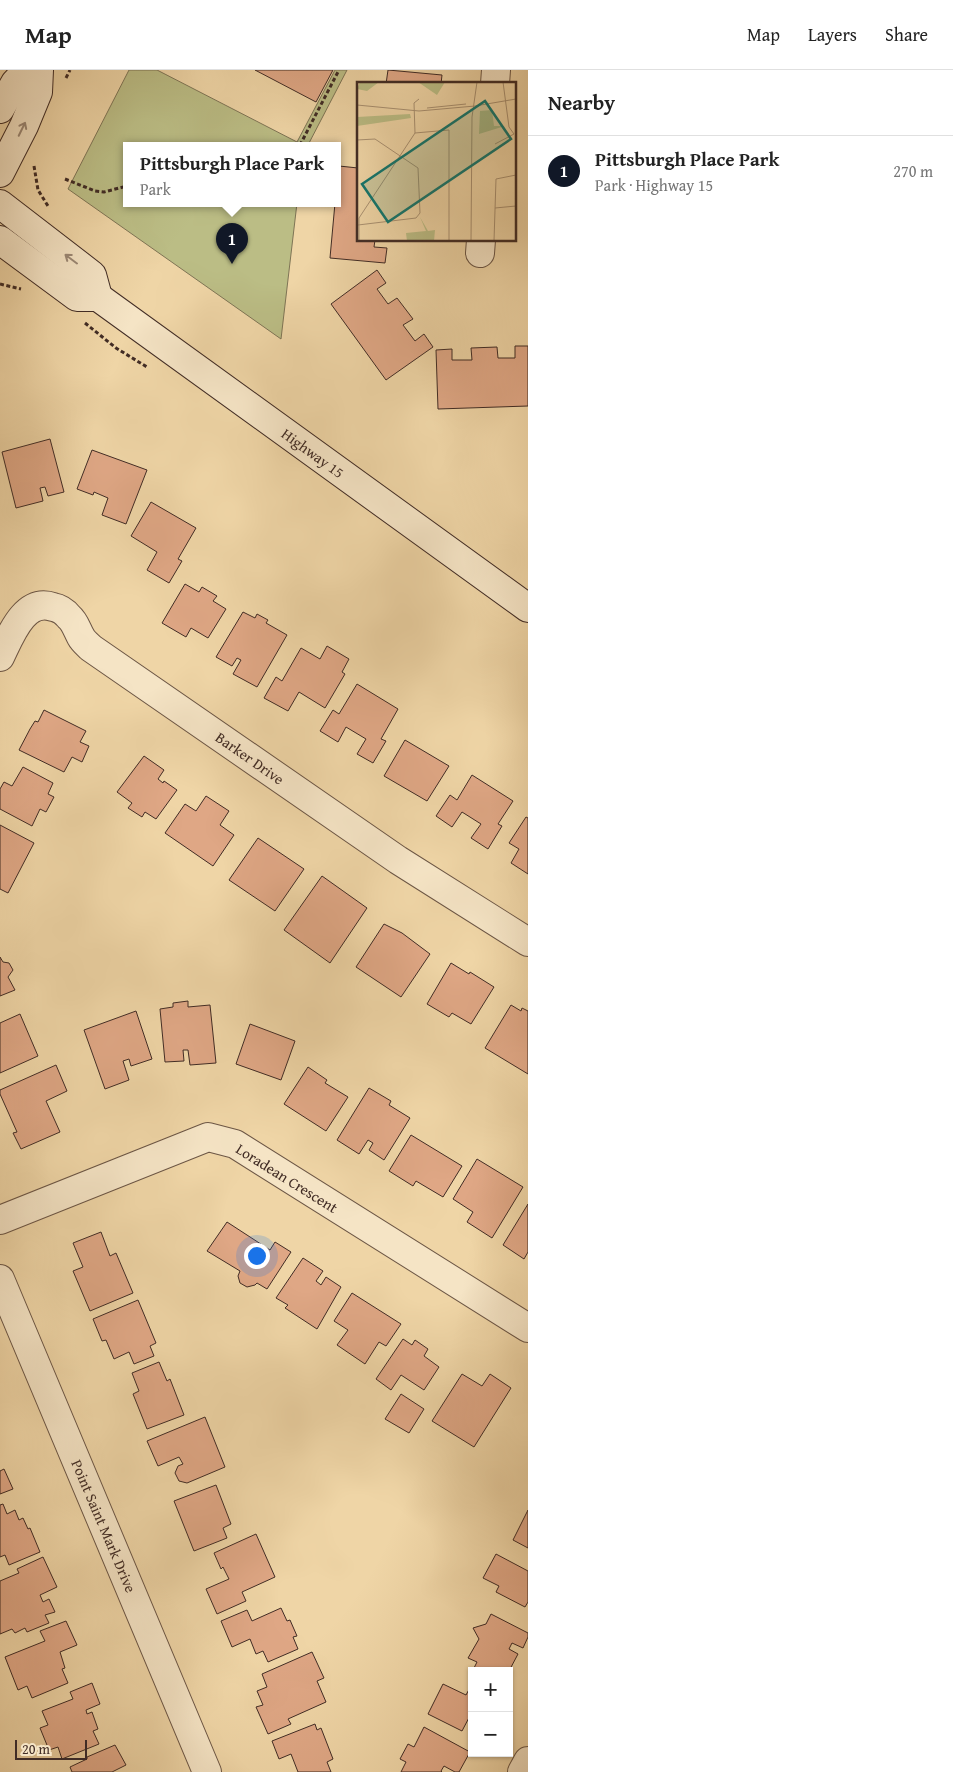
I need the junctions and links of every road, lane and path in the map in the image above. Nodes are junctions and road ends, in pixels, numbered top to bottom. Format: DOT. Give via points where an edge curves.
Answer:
graph roads {
  1 [pos="28,70"];
  2 [pos="40,70"];
  3 [pos="339,70"];
  4 [pos="0,109"];
  5 [pos="302,142"];
  6 [pos="34,166"];
  7 [pos="0,173"];
  8 [pos="65,179"];
  9 [pos="123,187"];
  10 [pos="0,204"];
  11 [pos="48,206"];
  12 [pos="0,240"];
  13 [pos="98,296"];
  14 [pos="528,608"];
  15 [pos="0,657"];
  16 [pos="528,942"];
  17 [pos="0,1220"];
  18 [pos="0,1279"];
  19 [pos="528,1328"];
  20 [pos="528,1761"];
  21 [pos="207,1772"];
  22 [pos="522,1772"];
  1 -- 4 [label="street" via="15,83"];
  7 -- 2 [label="street, one-way" via="38,92"];
  3 -- 5 [label="path"];
  6 -- 11 [label="path" via="38,190"];
  8 -- 9 [label="path" via="95,191"];
  13 -- 10 [label="street, one-way" via="92,274"];
  12 -- 13 [label="street" via="76,297"];
  13 -- 14 [label="street, Highway 15"];
  15 -- 16 [label="street, Barker Drive" via="25,614 34,607 47,604 58,608 70,617 91,648 398,860"];
  17 -- 19 [label="street, Loradean Crescent" via="208,1136 234,1144"];
  18 -- 21 [label="street, Point Saint Mark Drive"];
  20 -- 22 [label="street"];
}
